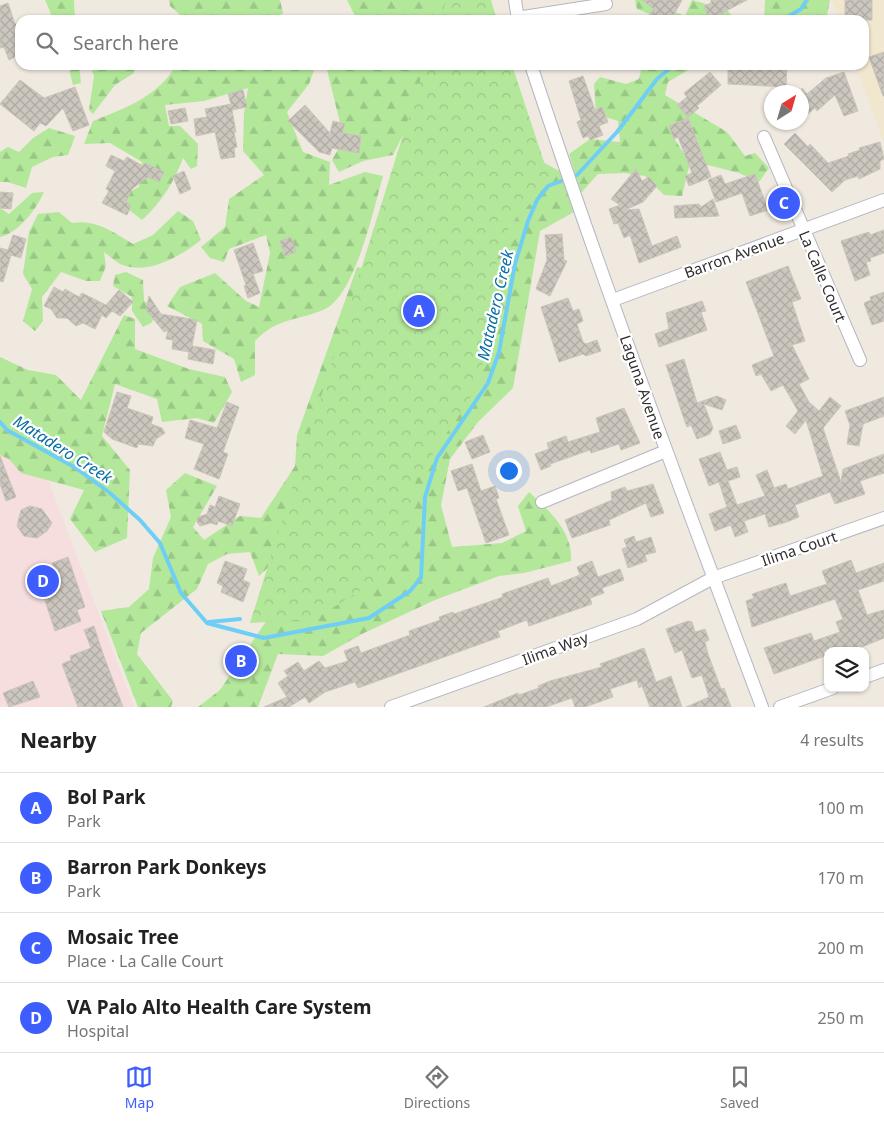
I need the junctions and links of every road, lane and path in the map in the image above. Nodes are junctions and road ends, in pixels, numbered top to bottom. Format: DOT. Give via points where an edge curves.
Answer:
graph roads {
  1 [pos="515,0"];
  2 [pos="606,4"];
  3 [pos="517,15"];
  4 [pos="541,15"];
  5 [pos="534,70"];
  6 [pos="764,137"];
  7 [pos="884,200"];
  8 [pos="803,230"];
  9 [pos="613,300"];
  10 [pos="860,360"];
  11 [pos="666,451"];
  12 [pos="542,502"];
  13 [pos="884,518"];
  14 [pos="713,578"];
  15 [pos="884,670"];
  16 [pos="869,676"];
  17 [pos="824,691"];
  18 [pos="390,707"];
  19 [pos="762,707"];
  20 [pos="780,707"];
  1 -- 3 [label="street"];
  2 -- 4 [label="street"];
  5 -- 9 [label="street, Laguna Avenue" via="571,188"];
  6 -- 8 [label="street, La Calle Court"];
  7 -- 8 [label="street, Barron Avenue"];
  8 -- 9 [label="street, Barron Avenue"];
  8 -- 10 [label="street, La Calle Court"];
  9 -- 11 [label="street, Laguna Avenue"];
  11 -- 12 [label="street"];
  11 -- 14 [label="street, Laguna Avenue"];
  13 -- 14 [label="street, Ilima Court"];
  14 -- 18 [label="street, Ilima Way" via="637,619"];
  14 -- 19 [label="street, Laguna Avenue"];
  15 -- 16 [label="street"];
  17 -- 20 [label="street"];
}
